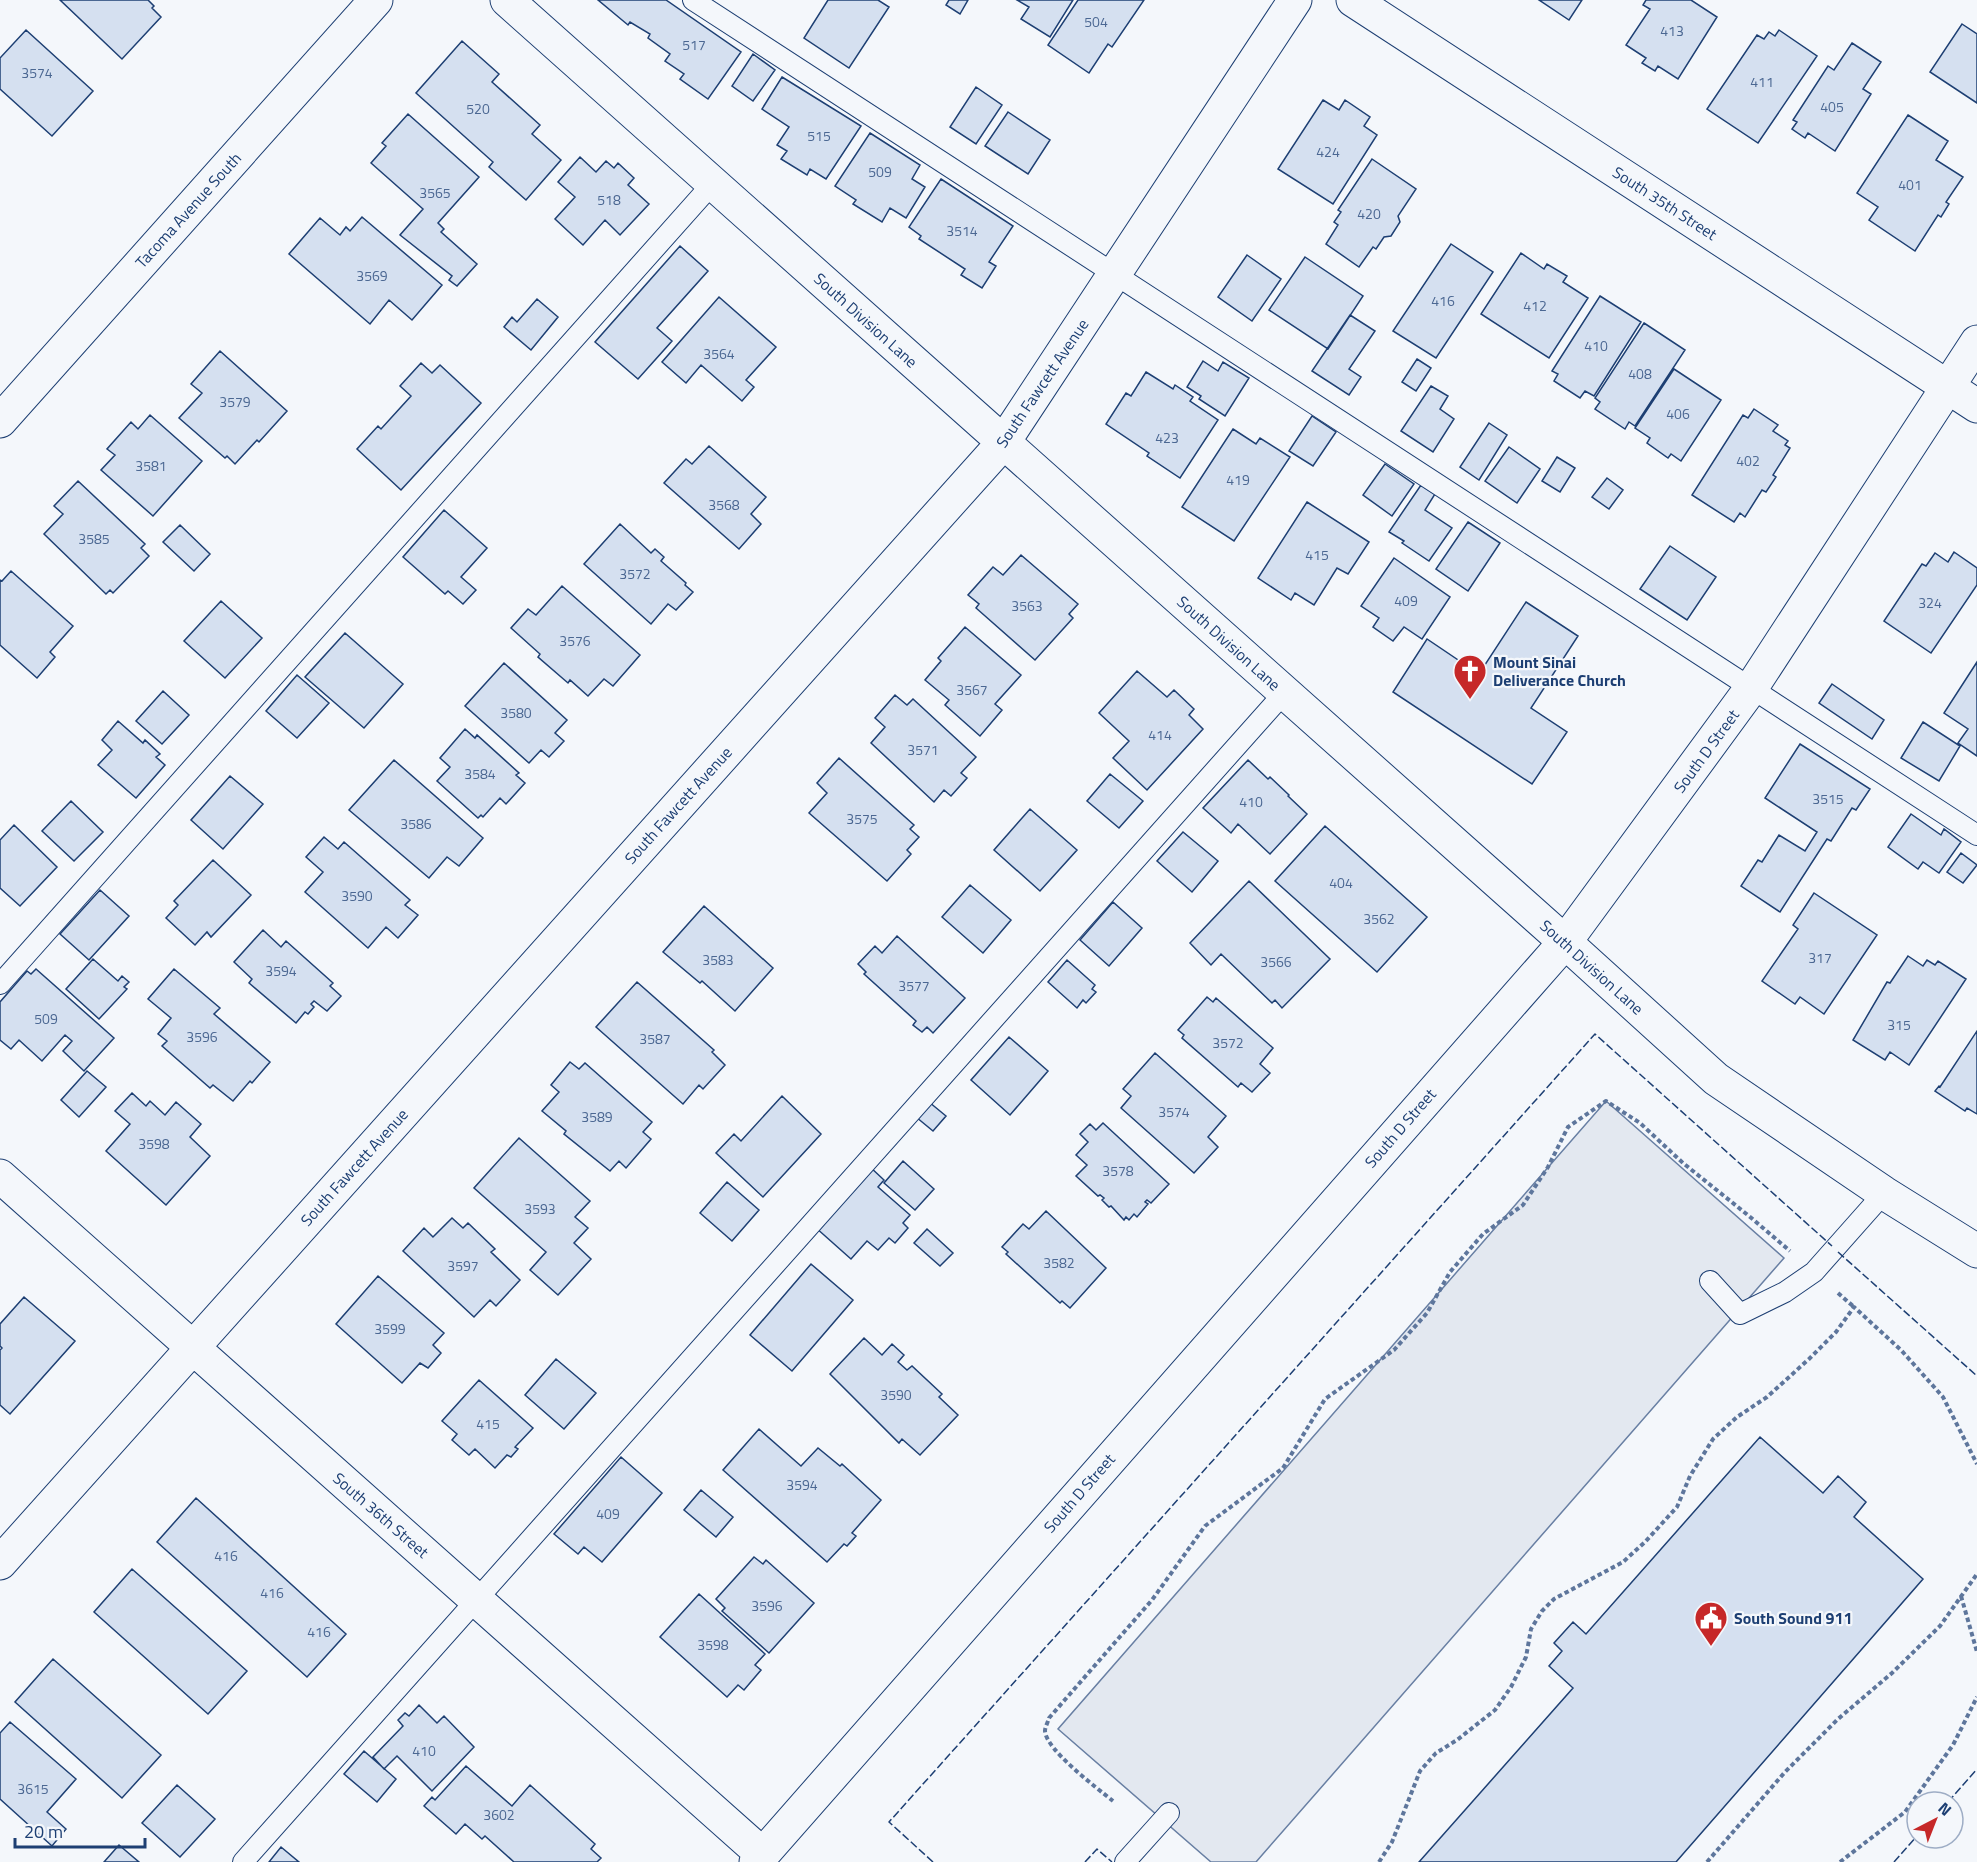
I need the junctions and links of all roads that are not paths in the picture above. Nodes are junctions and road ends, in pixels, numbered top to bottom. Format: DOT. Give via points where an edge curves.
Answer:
graph roads {
  1 [pos="376,0"];
  2 [pos="507,0"];
  3 [pos="693,0"];
  4 [pos="1295,0"];
  5 [pos="1353,0"];
  6 [pos="713,183"];
  7 [pos="1115,274"];
  8 [pos="1977,342"];
  9 [pos="1948,387"];
  10 [pos="1977,406"];
  11 [pos="0,421"];
  12 [pos="1003,443"];
  13 [pos="1752,687"];
  14 [pos="1284,693"];
  15 [pos="1977,835"];
  16 [pos="1565,942"];
  17 [pos="0,984"];
  18 [pos="0,1176"];
  19 [pos="1884,1193"];
  20 [pos="1977,1251"];
  21 [pos="1710,1281"];
  22 [pos="192,1347"];
  23 [pos="0,1563"];
  24 [pos="477,1599"];
  25 [pos="1169,1813"];
  26 [pos="763,1859"];
  27 [pos="243,1862"];
  28 [pos="1125,1862"];
  1 -- 11 [label="street, Tacoma Avenue South"];
  2 -- 6 [label="street, South Division Lane"];
  3 -- 7 [label="lane"];
  4 -- 7 [label="street, South Fawcett Avenue"];
  5 -- 9 [label="street, South 35th Street"];
  6 -- 12 [label="street, South Division Lane"];
  6 -- 17 [label="lane"];
  7 -- 12 [label="street, South Fawcett Avenue"];
  7 -- 13 [label="lane"];
  8 -- 9 [label="street, South D Street"];
  9 -- 10 [label="street, South 35th Street"];
  9 -- 13 [label="street, South D Street"];
  12 -- 14 [label="street, South Division Lane"];
  12 -- 22 [label="street, South Fawcett Avenue"];
  13 -- 15 [label="lane"];
  13 -- 16 [label="street, South D Street"];
  14 -- 16 [label="street, South Division Lane"];
  14 -- 24 [label="lane"];
  16 -- 19 [label="street, South Division Lane" via="1716,1079"];
  16 -- 26 [label="street, South D Street"];
  18 -- 22 [label="street, South 36th Street"];
  19 -- 20 [label="street, South Division Lane"];
  19 -- 21 [label="lane" via="1814,1272 1785,1293 1740,1314"];
  22 -- 23 [label="street, South Fawcett Avenue"];
  22 -- 24 [label="street, South 36th Street"];
  24 -- 26 [label="street, South 36th Street"];
  24 -- 27 [label="lane"];
  25 -- 28 [label="lane"];
}
